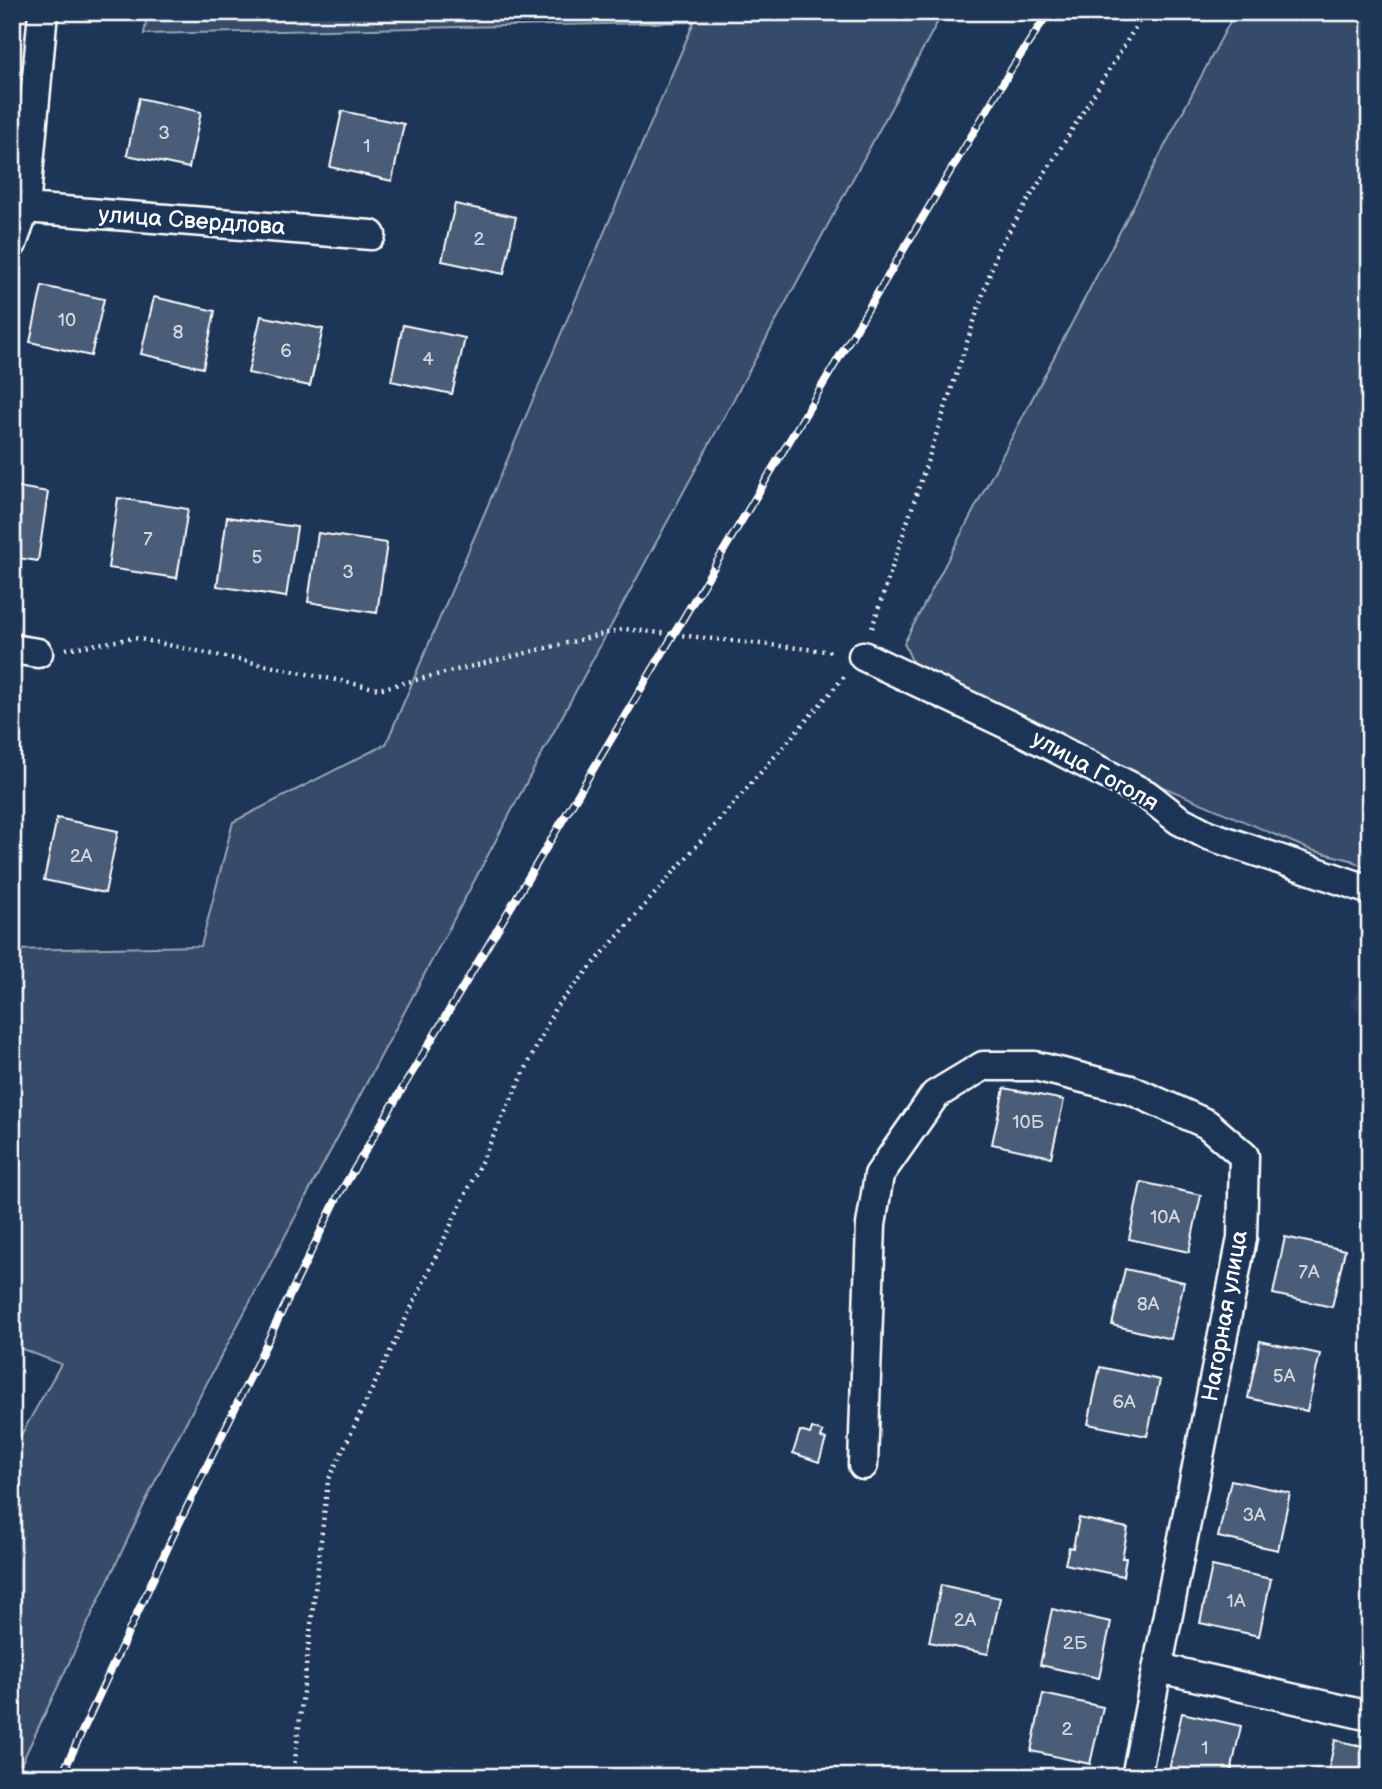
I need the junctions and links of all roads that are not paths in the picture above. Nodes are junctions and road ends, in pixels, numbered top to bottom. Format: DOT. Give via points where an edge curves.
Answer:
graph roads {
  1 [pos="43,12"];
  2 [pos="19,206"];
  3 [pos="372,235"];
  4 [pos="12,244"];
  5 [pos="863,656"];
  6 [pos="1370,890"];
  7 [pos="863,1465"];
  8 [pos="1159,1668"];
  9 [pos="1370,1716"];
  10 [pos="1136,1777"];
  1 -- 2 [label="street"];
  2 -- 3 [label="street, улица Свердлова"];
  2 -- 4 [label="street"];
  5 -- 6 [label="street, улица Гоголя" via="1147,794 1179,820 1208,835"];
  7 -- 8 [label="street, Нагорная улица" via="871,1225 879,1175 935,1096 983,1066 1035,1066 1131,1090 1207,1125 1244,1156 1242,1238"];
  8 -- 9 [label="street"];
  8 -- 10 [label="street, Нагорная улица"];
}
